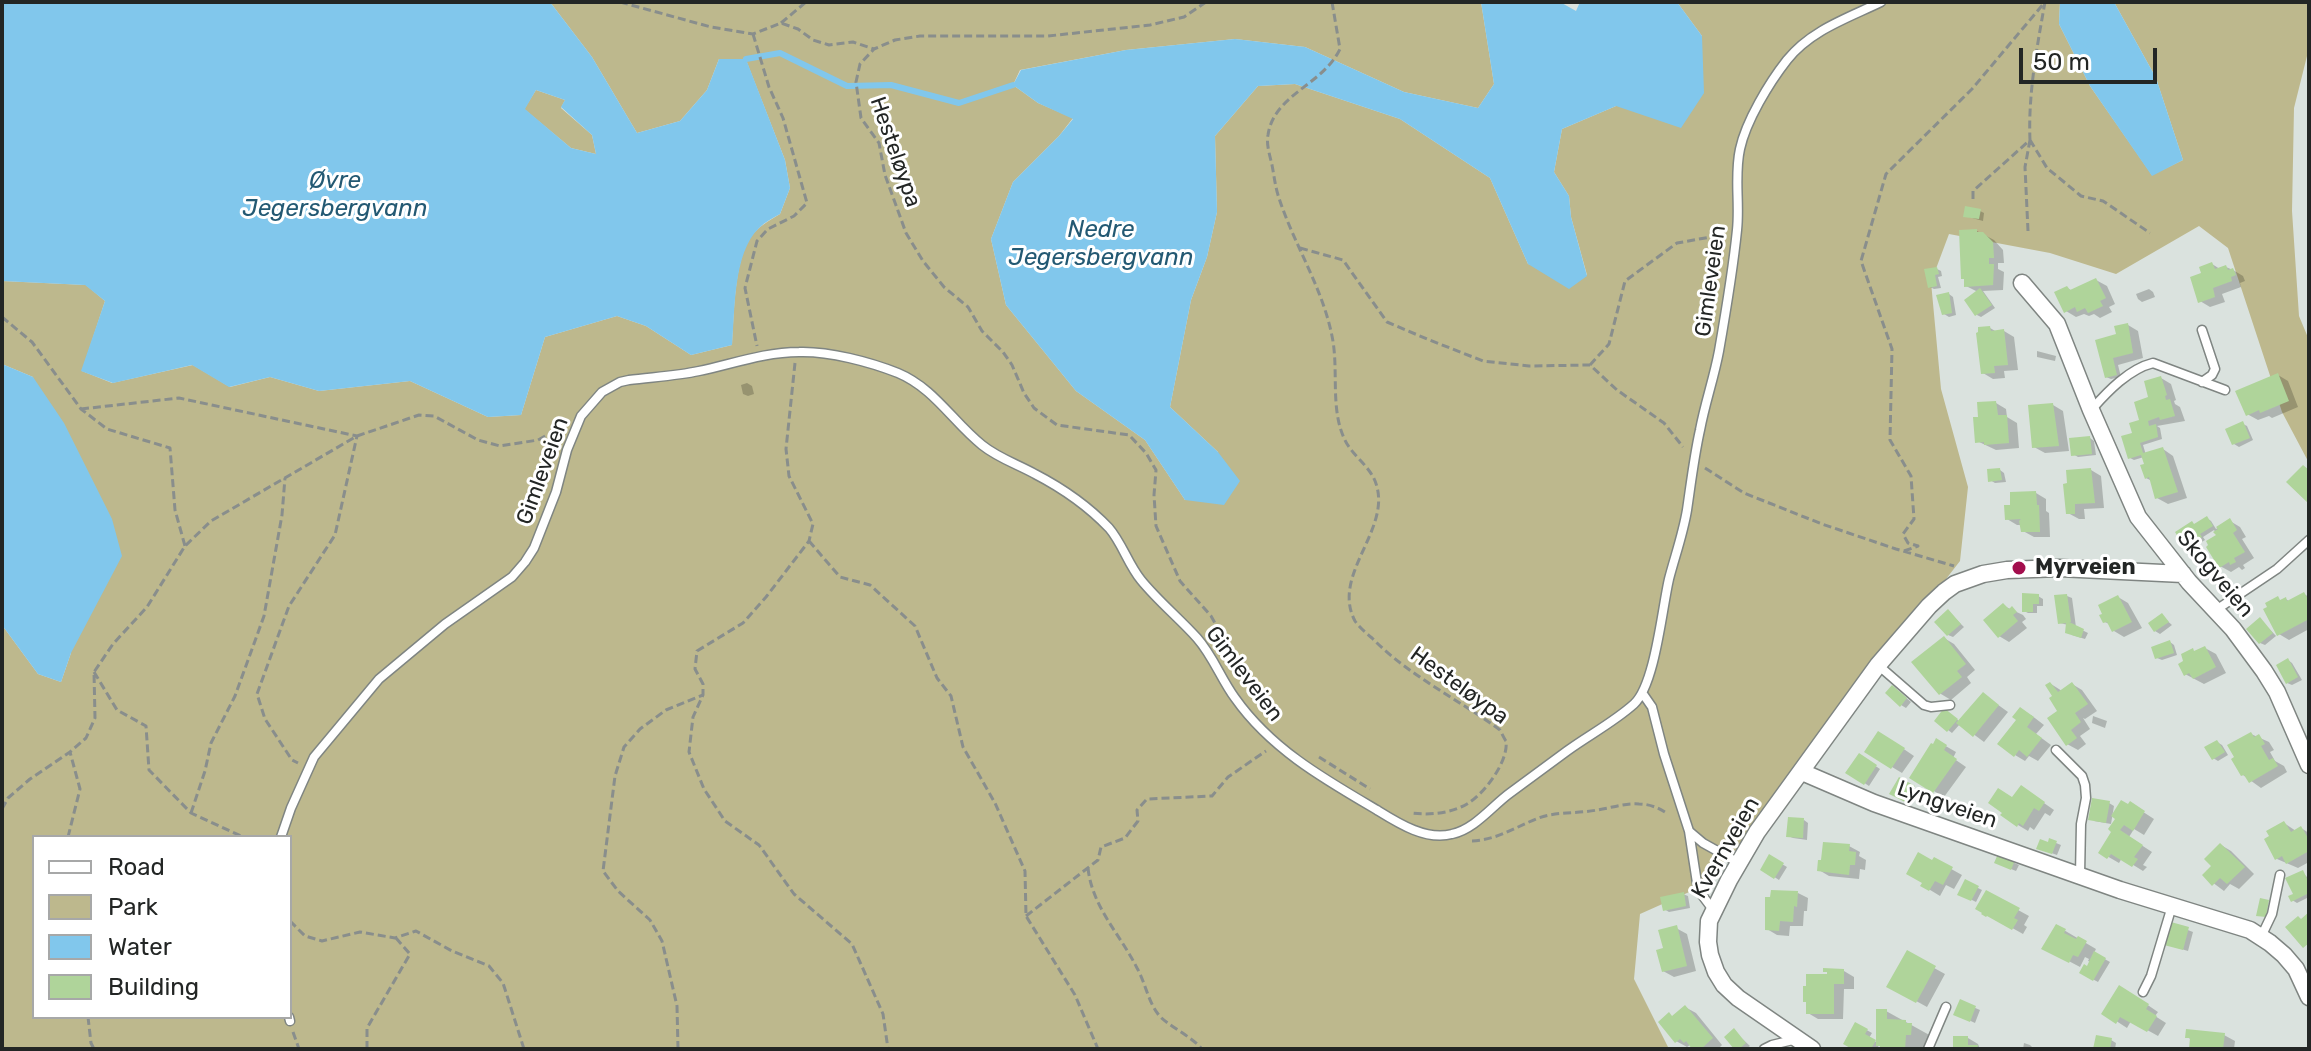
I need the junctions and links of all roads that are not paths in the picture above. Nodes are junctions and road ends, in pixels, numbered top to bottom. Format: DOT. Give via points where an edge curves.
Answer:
graph roads {
  1 [pos="1881,2"];
  2 [pos="2022,283"];
  3 [pos="2202,330"];
  4 [pos="2202,382"];
  5 [pos="2225,390"];
  6 [pos="2091,410"];
  7 [pos="2309,540"];
  8 [pos="2183,574"];
  9 [pos="2216,610"];
  10 [pos="1878,665"];
  11 [pos="1643,694"];
  12 [pos="1950,705"];
  13 [pos="2056,750"];
  14 [pos="2309,765"];
  15 [pos="1802,772"];
  16 [pos="1689,831"];
  17 [pos="282,835"];
  18 [pos="1739,863"];
  19 [pos="2280,875"];
  20 [pos="2080,876"];
  21 [pos="2172,906"];
  22 [pos="1714,911"];
  23 [pos="2261,937"];
  24 [pos="2143,992"];
  25 [pos="2309,997"];
  26 [pos="1946,1007"];
  27 [pos="1805,1044"];
  28 [pos="1764,1049"];
  29 [pos="1928,1049"];
  1 -- 11 [label="lane, Gimleveien" via="1810,38 1787,61 1747,129 1740,150 1737,233 1719,350"];
  2 -- 6 [label="street, Skogveien" via="2057,324"];
  3 -- 4 [label="lane" via="2215,369"];
  4 -- 5 [label="lane"];
  4 -- 6 [label="lane" via="2153,363 2141,366"];
  6 -- 8 [label="street, Skogveien" via="2138,517"];
  7 -- 9 [label="lane"];
  8 -- 9 [label="street, Skogveien"];
  8 -- 10 [label="street" via="2059,568 1983,574 1944,592"];
  9 -- 14 [label="street, Skogveien" via="2277,692"];
  10 -- 12 [label="lane" via="1924,705"];
  10 -- 15 [label="street"];
  11 -- 16 [label="lane" via="1652,707"];
  11 -- 17 [label="lane, Gimleveien" via="1450,836 1401,825 1275,744 1231,694 1198,639 1146,587 1113,533 1086,507 982,446 910,379 831,354 796,352 620,382 602,392 581,416 525,562 388,670 338,726 314,757"];
  13 -- 20 [label="lane" via="2085,785"];
  15 -- 18 [label="street, Kvernveien"];
  15 -- 20 [label="street, Lyngveien"];
  16 -- 18 [label="lane"];
  16 -- 22 [label="lane" via="1697,883"];
  18 -- 22 [label="street, Kvernveien"];
  19 -- 23 [label="lane"];
  20 -- 21 [label="street, Lyngveien"];
  21 -- 23 [label="street, Lyngveien"];
  21 -- 24 [label="lane"];
  22 -- 27 [label="street, Kvernveien" via="1708,942 1724,985"];
  23 -- 25 [label="street, Lyngveien" via="2296,969"];
  26 -- 29 [label="lane"];
  27 -- 28 [label="lane"];
}
